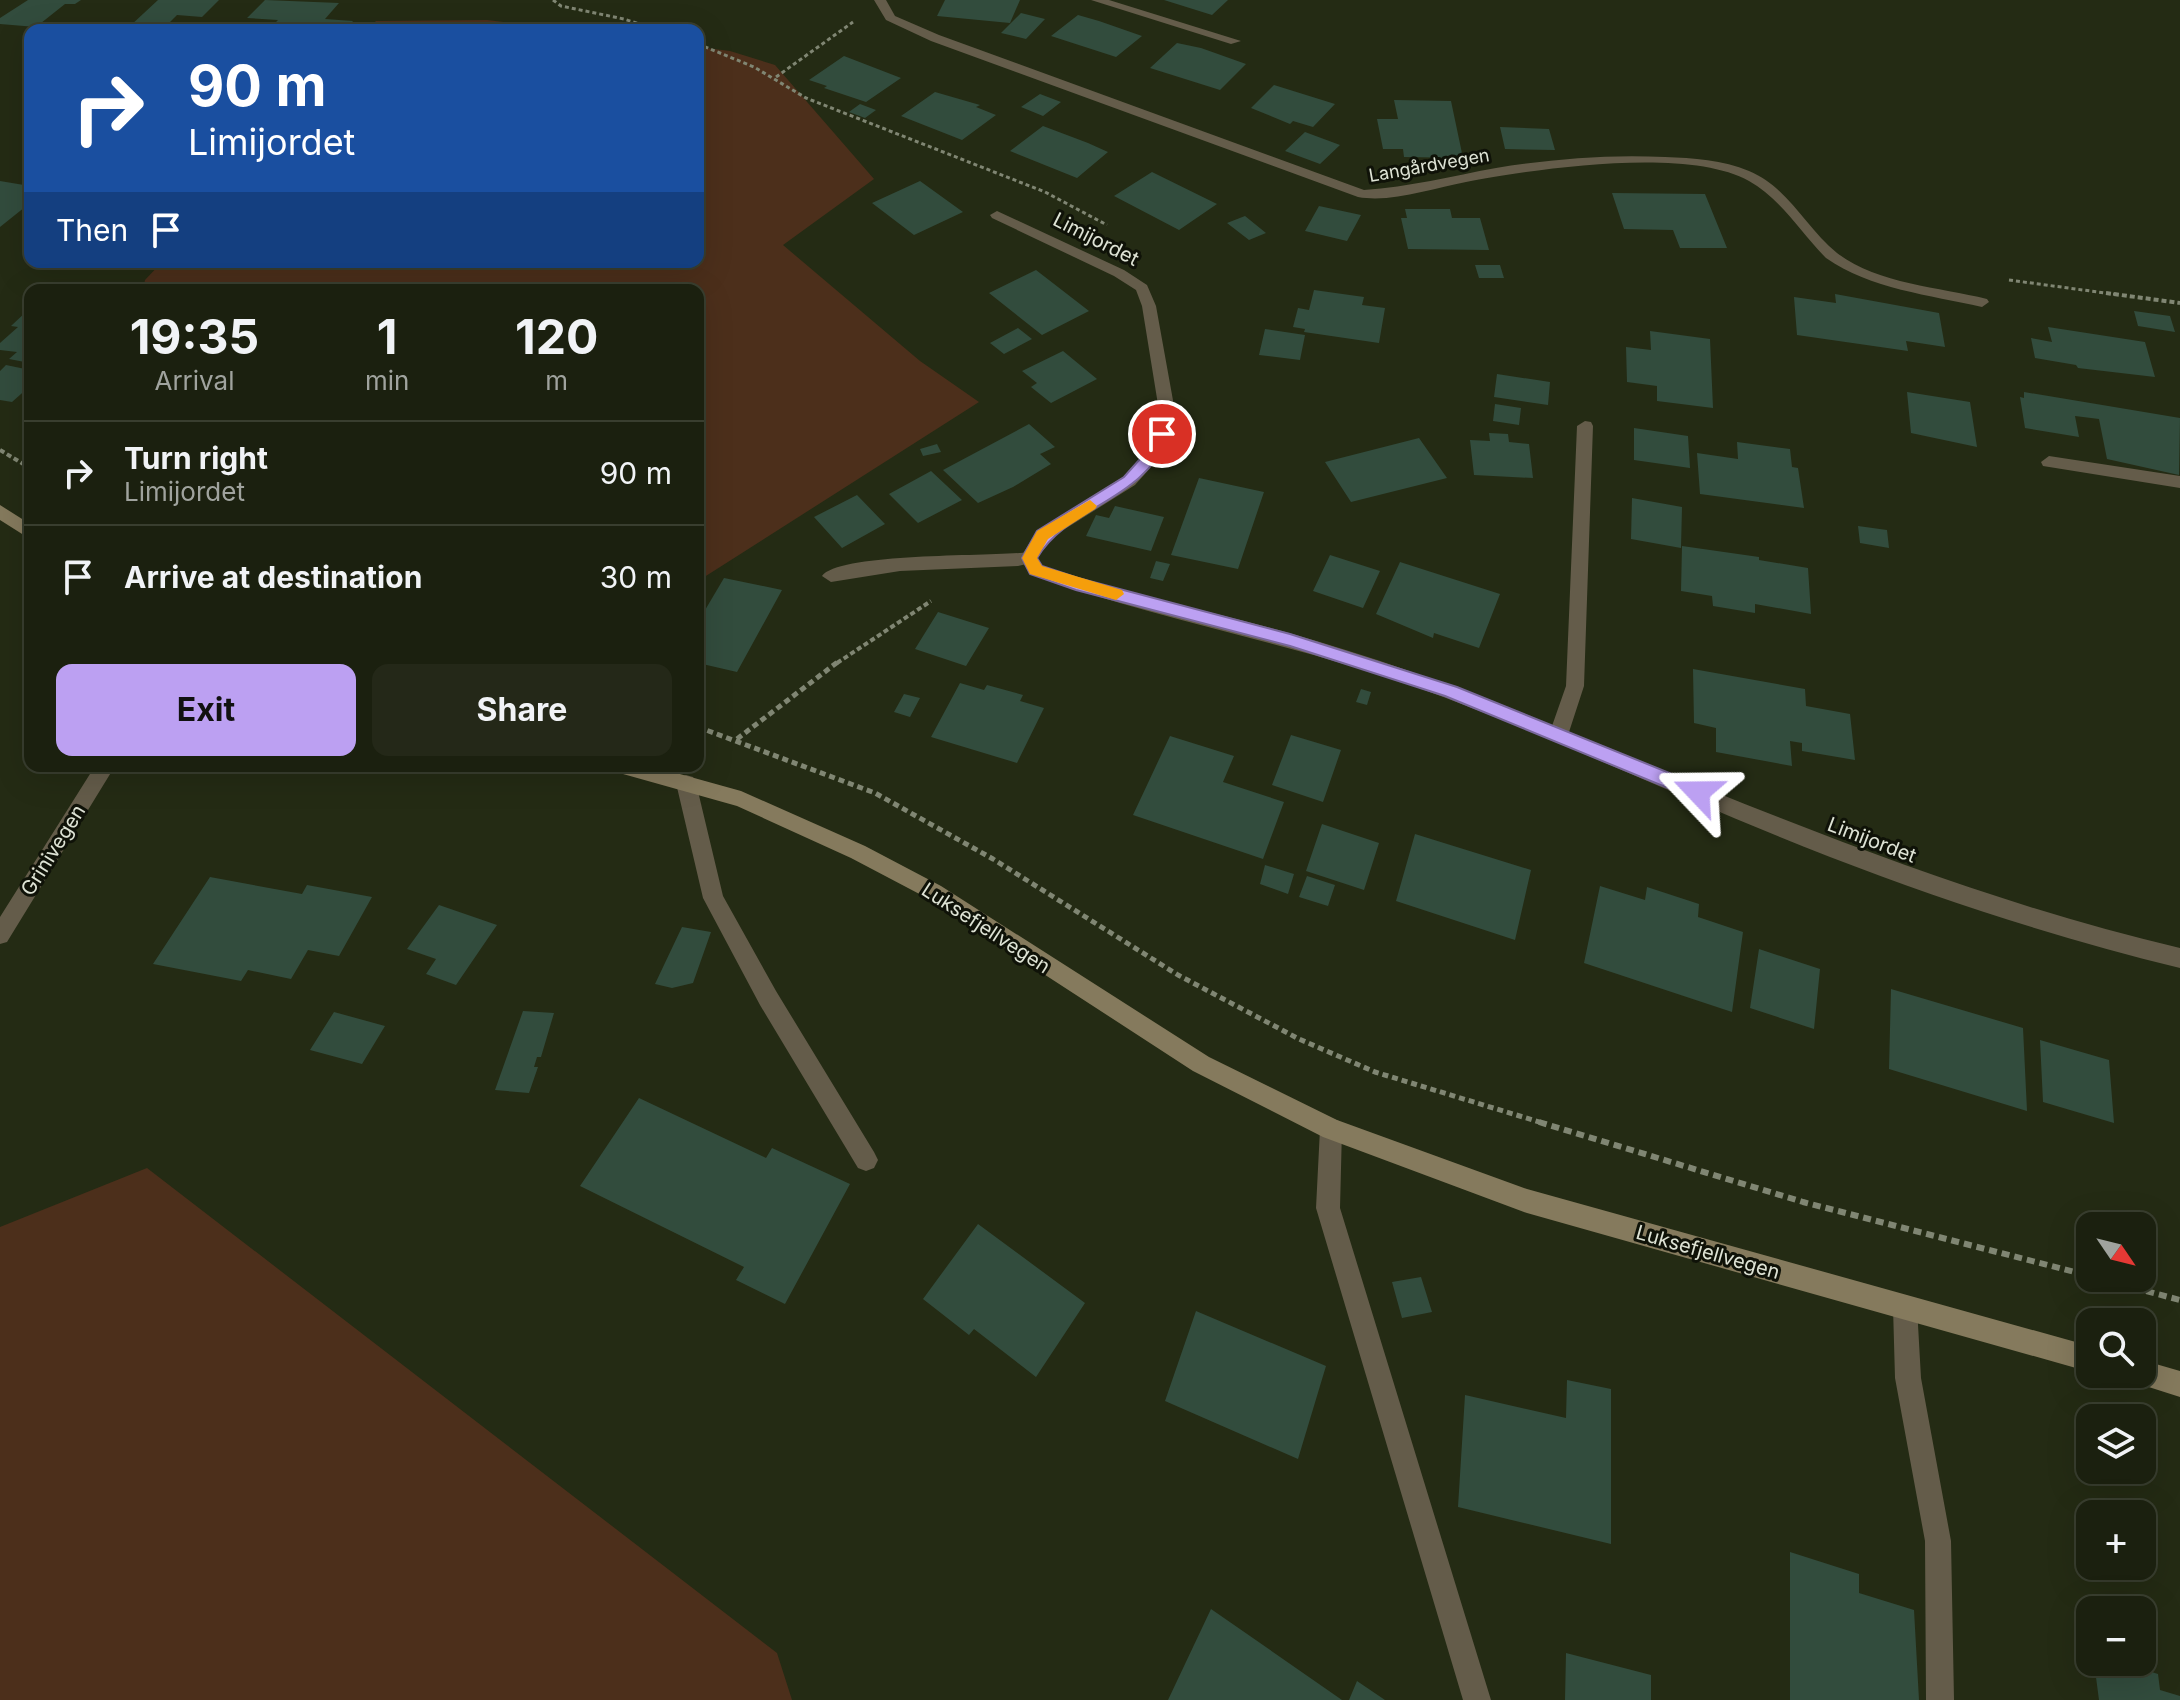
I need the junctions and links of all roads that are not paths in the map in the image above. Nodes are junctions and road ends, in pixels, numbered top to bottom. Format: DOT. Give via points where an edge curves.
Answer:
graph roads {
  1 [pos="1097,0"];
  2 [pos="880,1"];
  3 [pos="1235,41"];
  4 [pos="997,215"];
  5 [pos="1982,302"];
  6 [pos="1585,426"];
  7 [pos="2049,462"];
  8 [pos="2180,482"];
  9 [pos="0,511"];
  10 [pos="24,529"];
  11 [pos="1029,558"];
  12 [pos="831,576"];
  13 [pos="1559,734"];
  14 [pos="101,772"];
  15 [pos="645,772"];
  16 [pos="686,783"];
  17 [pos="0,935"];
  18 [pos="2180,958"];
  19 [pos="1331,1129"];
  20 [pos="866,1160"];
  21 [pos="1905,1307"];
  22 [pos="2076,1355"];
  23 [pos="2156,1377"];
  24 [pos="2180,1384"];
  25 [pos="1477,1700"];
  26 [pos="1940,1700"];
  1 -- 3 [label="street"];
  2 -- 5 [label="street, Langårdvegen" via="890,18 935,38 1363,194 1573,159 1637,158 1737,170 1783,200 1833,258 1866,273"];
  4 -- 11 [label="street, Limijordet" via="1142,288 1168,417 1156,451 1129,481 1043,535"];
  6 -- 13 [label="street" via="1575,686"];
  7 -- 8 [label="street"];
  9 -- 10 [label="main road"];
  11 -- 12 [label="street" via="860,569"];
  11 -- 13 [label="street, Limijordet" via="1036,570 1076,584 1290,640 1451,692"];
  13 -- 18 [label="street, Limijordet" via="1837,851 2109,941"];
  14 -- 17 [label="street, Grinivegen"];
  15 -- 16 [label="main road, Luksefjellvegen"];
  16 -- 19 [label="main road, Luksefjellvegen" via="741,799 934,892 1201,1064"];
  16 -- 20 [label="street" via="713,898"];
  19 -- 21 [label="main road, Luksefjellvegen" via="1527,1201"];
  19 -- 25 [label="street" via="1328,1208"];
  21 -- 22 [label="main road, Luksefjellvegen"];
  21 -- 26 [label="street" via="1908,1378 1938,1541"];
  23 -- 24 [label="main road"];
}
